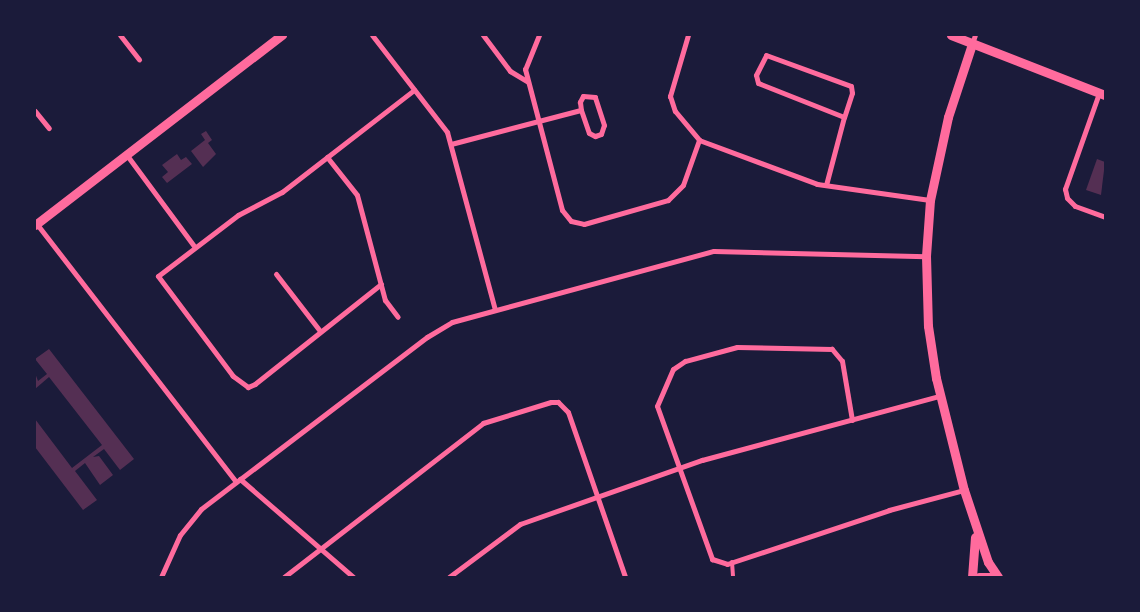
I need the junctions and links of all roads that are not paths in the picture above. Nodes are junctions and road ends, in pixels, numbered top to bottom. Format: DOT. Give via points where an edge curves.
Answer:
graph roads {
  1 [pos="120,35"];
  2 [pos="282,35"];
  3 [pos="372,35"];
  4 [pos="483,35"];
  5 [pos="538,35"];
  6 [pos="951,35"];
  7 [pos="686,36"];
  8 [pos="973,39"];
  9 [pos="138,59"];
  10 [pos="528,82"];
  11 [pos="414,90"];
  12 [pos="1102,94"];
  13 [pos="582,110"];
  14 [pos="35,111"];
  15 [pos="844,116"];
  16 [pos="539,121"];
  17 [pos="49,128"];
  18 [pos="700,140"];
  19 [pos="452,144"];
  20 [pos="126,154"];
  21 [pos="327,157"];
  22 [pos="826,185"];
  23 [pos="930,200"];
  24 [pos="1105,217"];
  25 [pos="36,224"];
  26 [pos="194,246"];
  27 [pos="926,256"];
  28 [pos="276,274"];
  29 [pos="381,284"];
  30 [pos="495,310"];
  31 [pos="398,318"];
  32 [pos="320,331"];
  33 [pos="940,396"];
  34 [pos="852,420"];
  35 [pos="678,468"];
  36 [pos="238,480"];
  37 [pos="964,490"];
  38 [pos="597,496"];
  39 [pos="974,524"];
  40 [pos="320,548"];
  41 [pos="732,562"];
  42 [pos="161,577"];
  43 [pos="284,577"];
  44 [pos="352,577"];
  45 [pos="449,577"];
  46 [pos="625,577"];
  47 [pos="733,577"];
  48 [pos="972,577"];
  49 [pos="979,577"];
  50 [pos="997,577"];
  1 -- 9 [label="street"];
  2 -- 20 [label="street"];
  3 -- 11 [label="street"];
  4 -- 10 [label="street" via="510,71"];
  5 -- 10 [label="street" via="526,63"];
  6 -- 8 [label="street"];
  7 -- 18 [label="street" via="670,96 675,111"];
  8 -- 12 [label="street"];
  8 -- 23 [label="street" via="948,117"];
  10 -- 16 [label="street"];
  11 -- 19 [label="street" via="447,132"];
  11 -- 21 [label="street"];
  12 -- 24 [label="street" via="1065,189 1067,198 1075,206"];
  13 -- 13 [label="street" via="581,98 593,95 604,125 601,134 589,133"];
  13 -- 16 [label="street"];
  14 -- 17 [label="street"];
  15 -- 15 [label="street" via="758,83 756,75 764,57 771,55 851,86 852,93"];
  15 -- 22 [label="street"];
  16 -- 18 [label="street" via="562,210 568,218 580,224 674,197 683,185"];
  16 -- 19 [label="street"];
  18 -- 22 [label="street" via="745,159"];
  19 -- 30 [label="street"];
  20 -- 25 [label="street"];
  20 -- 26 [label="street"];
  21 -- 26 [label="street" via="282,192 238,215"];
  21 -- 29 [label="street" via="357,195"];
  22 -- 23 [label="street"];
  23 -- 27 [label="street"];
  25 -- 36 [label="street"];
  26 -- 32 [label="street" via="158,276 241,384 248,387 256,384"];
  27 -- 30 [label="street" via="714,251"];
  27 -- 33 [label="street" via="928,326"];
  28 -- 32 [label="street"];
  29 -- 31 [label="street" via="385,300"];
  29 -- 32 [label="street"];
  30 -- 36 [label="street" via="452,322 427,337"];
  33 -- 34 [label="street"];
  33 -- 37 [label="street"];
  34 -- 35 [label="street"];
  34 -- 35 [label="street" via="842,361 832,349 750,346 721,351 676,366 658,401"];
  35 -- 38 [label="street"];
  35 -- 41 [label="street" via="709,556 719,564"];
  36 -- 40 [label="street"];
  36 -- 42 [label="street" via="190,520"];
  37 -- 39 [label="street"];
  37 -- 41 [label="street" via="889,510"];
  38 -- 40 [label="street" via="568,412 558,402 551,402 483,423"];
  38 -- 45 [label="street" via="520,524"];
  38 -- 46 [label="street"];
  39 -- 48 [label="street" via="976,546"];
  39 -- 50 [label="street"];
  40 -- 43 [label="street"];
  40 -- 44 [label="street"];
  41 -- 47 [label="lane"];
  49 -- 50 [label="street"];
}
